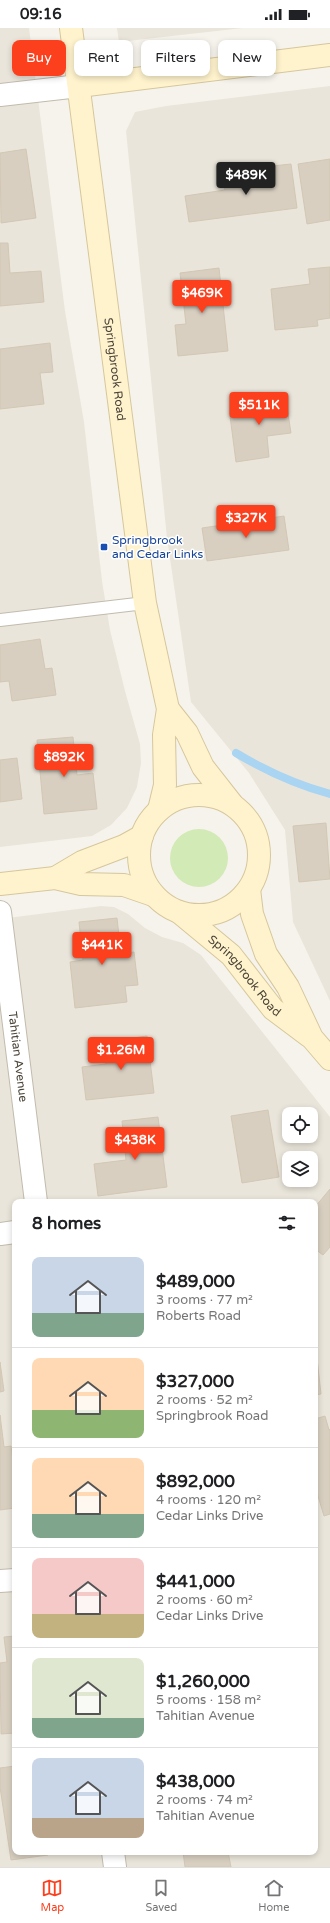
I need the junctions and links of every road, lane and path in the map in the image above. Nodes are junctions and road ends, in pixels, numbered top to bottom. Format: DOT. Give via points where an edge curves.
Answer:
graph roads {
  1 [pos="71,28"];
  2 [pos="330,55"];
  3 [pos="79,86"];
  4 [pos="0,95"];
  5 [pos="145,604"];
  6 [pos="0,620"];
  7 [pos="168,709"];
  8 [pos="232,805"];
  9 [pos="159,810"];
  10 [pos="142,836"];
  11 [pos="55,878"];
  12 [pos="0,884"];
  13 [pos="249,888"];
  14 [pos="153,895"];
  15 [pos="0,912"];
  16 [pos="179,912"];
  17 [pos="312,1038"];
  18 [pos="330,1059"];
  19 [pos="36,1199"];
  20 [pos="12,1232"];
  21 [pos="0,1234"];
  22 [pos="12,1580"];
  23 [pos="0,1581"];
  24 [pos="113,1855"];
  25 [pos="115,1867"];
  1 -- 3 [label="street, Springbrook Road"];
  2 -- 3 [label="street"];
  3 -- 4 [label="street"];
  3 -- 5 [label="street, Springbrook Road"];
  5 -- 6 [label="lane"];
  5 -- 7 [label="street, Springbrook Road"];
  7 -- 8 [label="street, Springbrook Road" via="187,733 207,773"];
  7 -- 9 [label="street, Springbrook Road" via="164,735 165,785"];
  8 -- 9 [label="street" via="218,798 187,796 172,801"];
  8 -- 13 [label="street" via="253,828 258,844 256,875"];
  9 -- 10 [label="street"];
  10 -- 11 [label="street" via="124,846 82,862"];
  10 -- 14 [label="street" via="138,851 139,867 144,882"];
  11 -- 12 [label="street"];
  11 -- 14 [label="street" via="81,884 124,885"];
  13 -- 16 [label="street" via="225,909 195,915"];
  13 -- 17 [label="street, Springbrook Road" via="252,914 266,954 288,987"];
  14 -- 16 [label="street"];
  15 -- 19 [label="street, Tahitian Avenue"];
  16 -- 17 [label="street, Springbrook Road" via="231,955 273,1009"];
  17 -- 18 [label="street, Springbrook Road"];
  20 -- 21 [label="street"];
  22 -- 23 [label="street"];
  24 -- 25 [label="street"];
}
